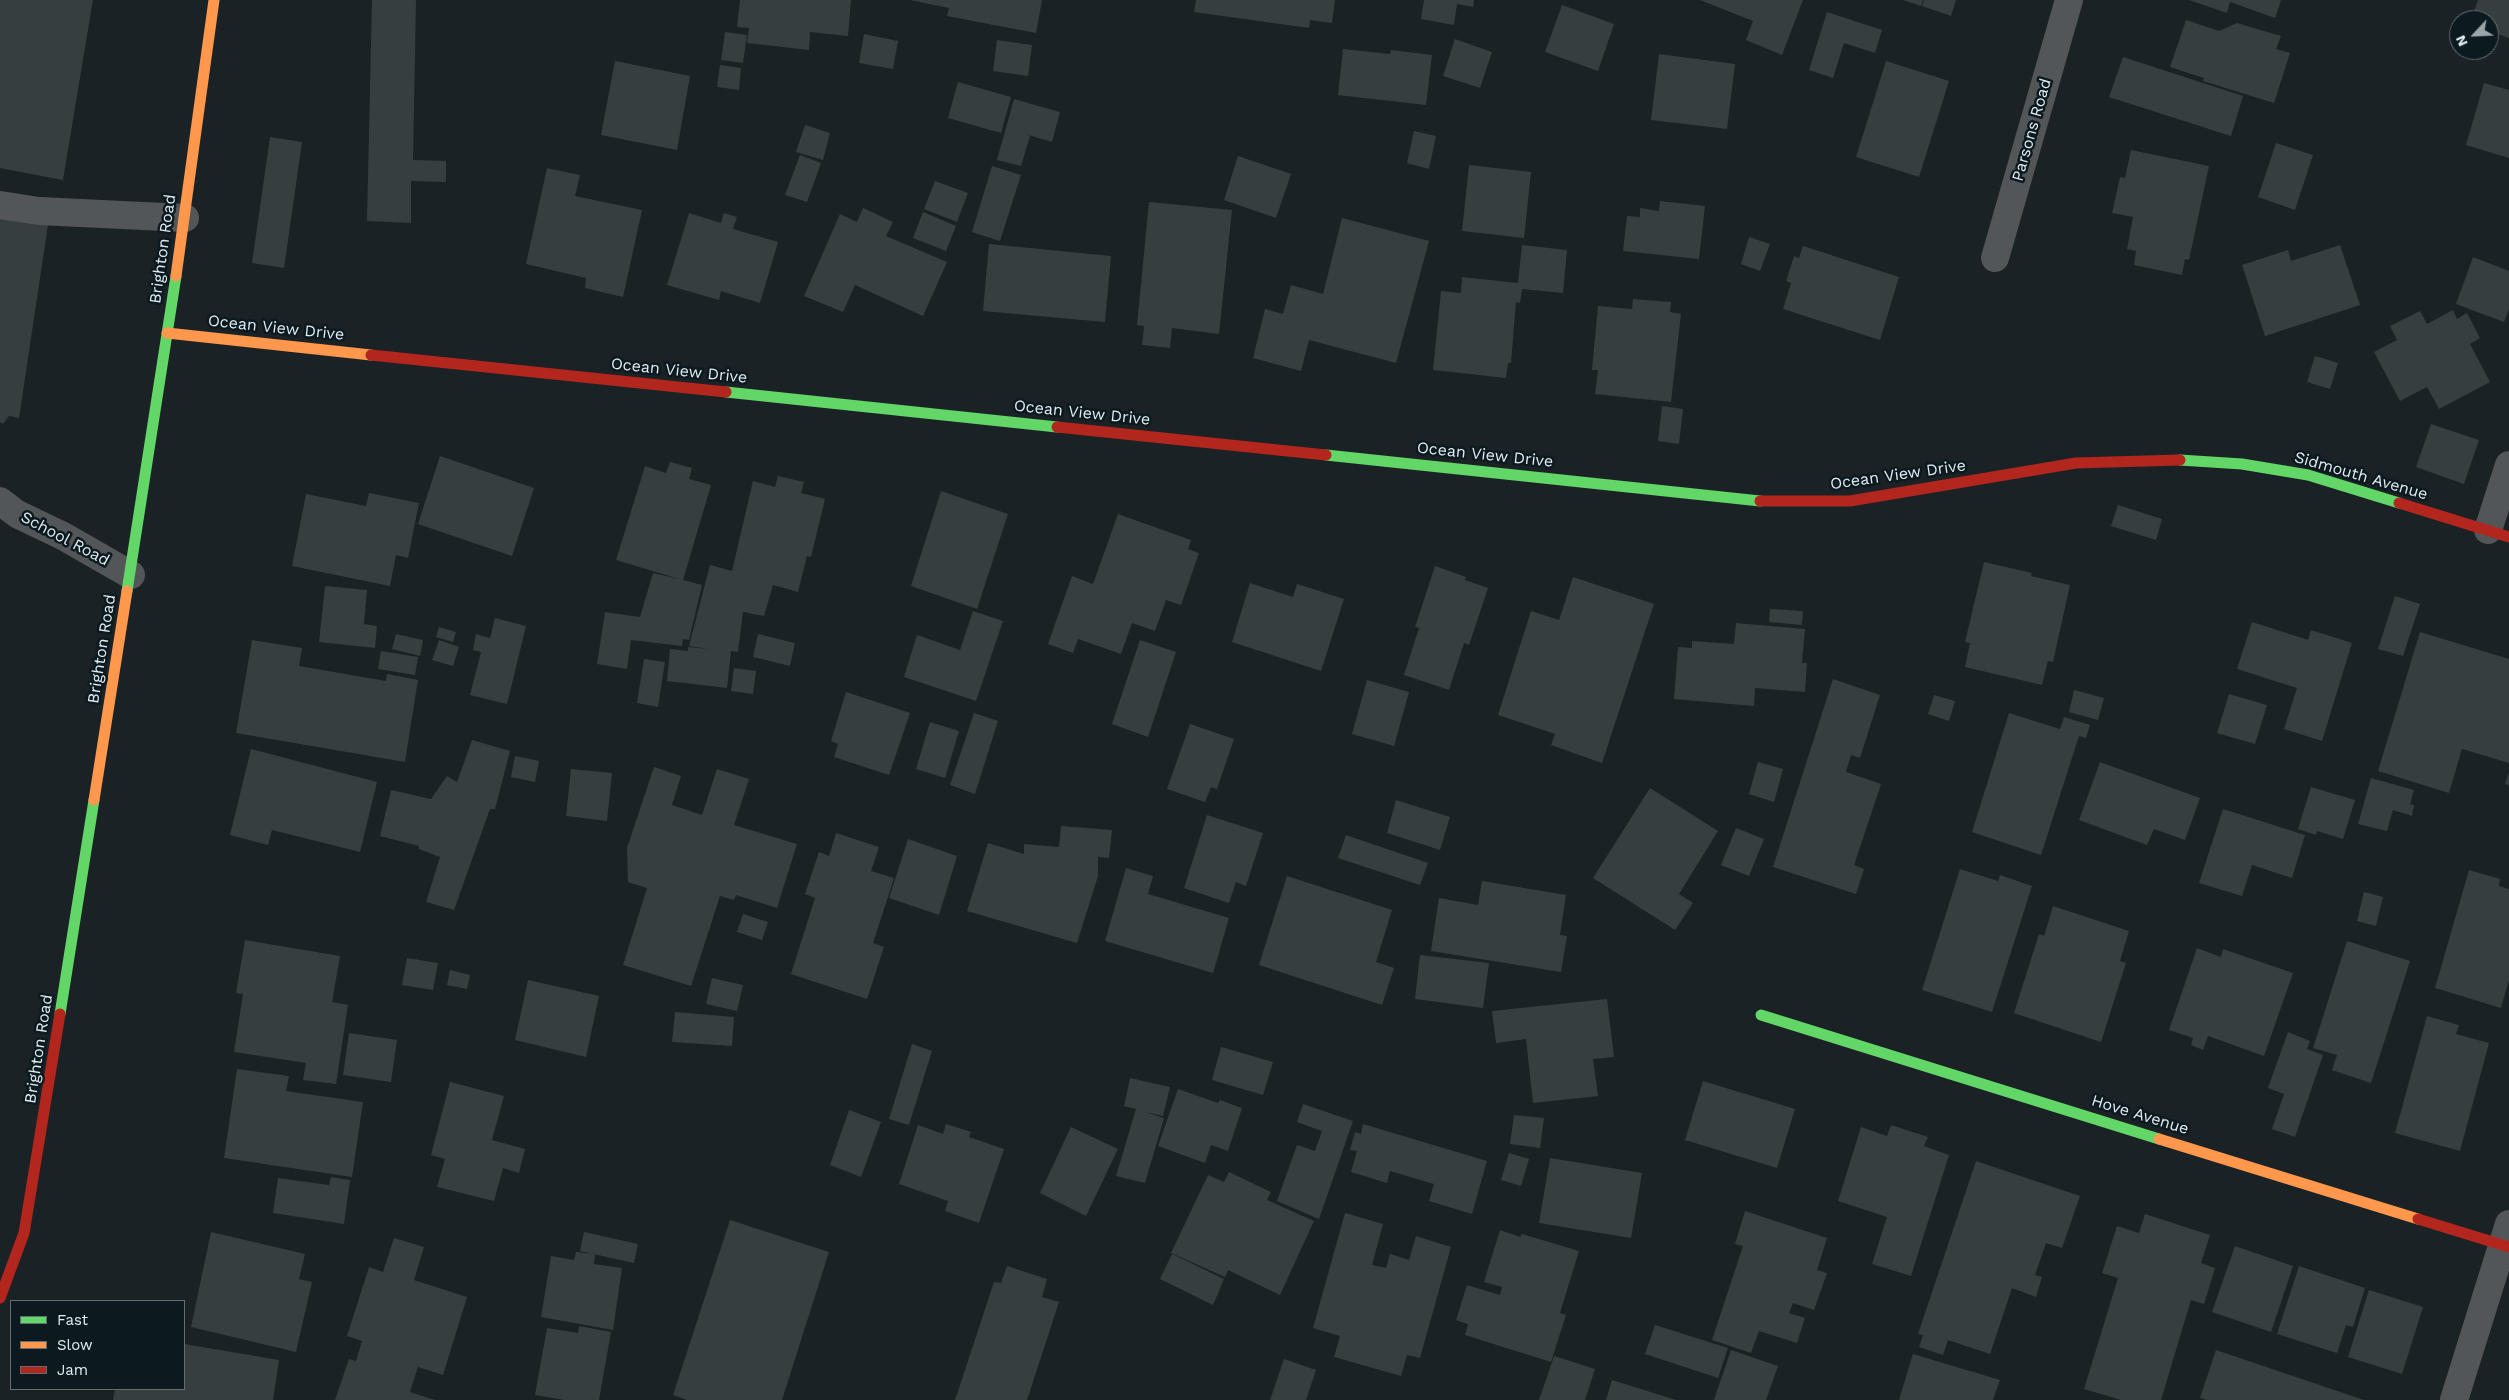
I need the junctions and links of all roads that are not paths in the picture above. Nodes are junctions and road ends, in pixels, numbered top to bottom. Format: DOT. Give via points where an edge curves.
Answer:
graph roads {
  1 [pos="214,0"];
  2 [pos="2069,0"];
  3 [pos="0,206"];
  4 [pos="185,218"];
  5 [pos="1995,258"];
  6 [pos="167,333"];
  7 [pos="2509,465"];
  8 [pos="1992,477"];
  9 [pos="0,501"];
  10 [pos="2498,533"];
  11 [pos="131,575"];
  12 [pos="1761,1015"];
  13 [pos="2507,1238"];
  14 [pos="0,1298"];
  15 [pos="2454,1400"];
  1 -- 4 [label="street, Brighton Road"];
  2 -- 5 [label="street, Parsons Road"];
  3 -- 4 [label="street"];
  4 -- 6 [label="street, Brighton Road"];
  6 -- 8 [label="street, Ocean View Drive" via="1769,502 1850,501"];
  6 -- 11 [label="street, Brighton Road"];
  7 -- 10 [label="street"];
  8 -- 10 [label="street, Sidmouth Avenue" via="2096,462 2162,459 2242,464 2308,475"];
  9 -- 11 [label="street, School Road" via="17,514"];
  11 -- 14 [label="street, Brighton Road" via="24,1233"];
  12 -- 13 [label="street, Hove Avenue"];
  13 -- 15 [label="street"];
}
